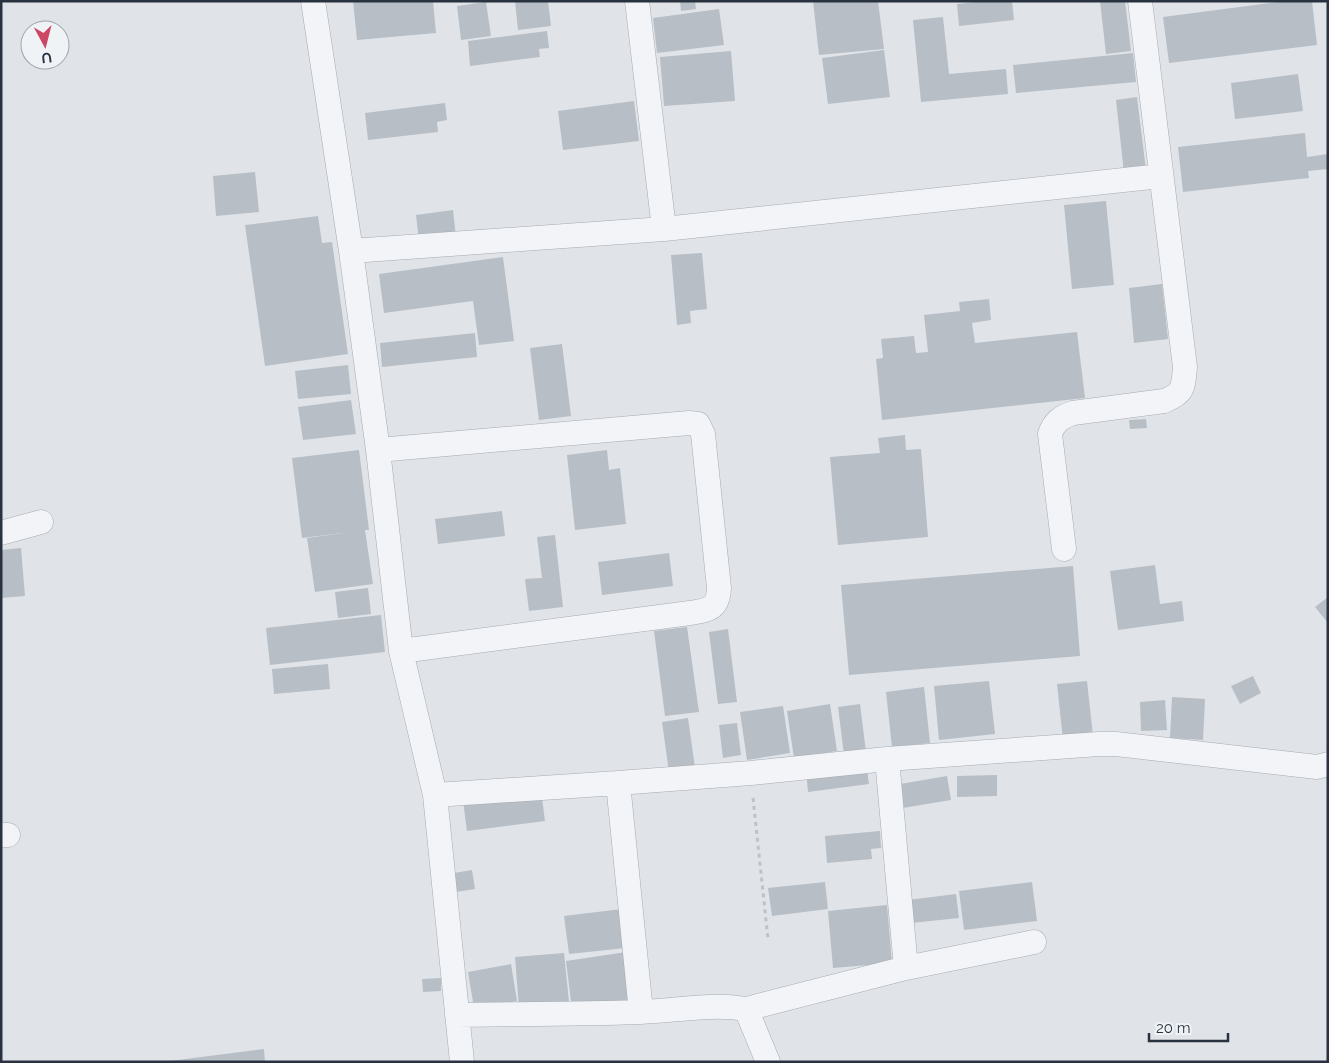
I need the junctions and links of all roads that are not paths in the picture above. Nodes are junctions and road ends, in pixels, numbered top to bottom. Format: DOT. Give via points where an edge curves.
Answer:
graph roads {
  1 [pos="313,1"];
  2 [pos="638,1"];
  3 [pos="1140,1"];
  4 [pos="1161,176"];
  5 [pos="664,228"];
  6 [pos="351,251"];
  7 [pos="378,450"];
  8 [pos="41,522"];
  9 [pos="1,533"];
  10 [pos="1064,549"];
  11 [pos="401,651"];
  12 [pos="887,759"];
  13 [pos="1328,764"];
  14 [pos="618,783"];
  15 [pos="435,795"];
  16 [pos="1034,942"];
  17 [pos="906,968"];
  18 [pos="746,1009"];
  19 [pos="641,1012"];
  20 [pos="457,1015"];
  21 [pos="462,1062"];
  22 [pos="768,1062"];
  1 -- 6 [label="street"];
  2 -- 5 [label="street"];
  3 -- 4 [label="street"];
  4 -- 5 [label="street"];
  4 -- 10 [label="street" via="1185,367 1184,384 1177,396 1164,401 1073,413 1054,425 1050,434"];
  5 -- 6 [label="street"];
  6 -- 7 [label="street"];
  7 -- 11 [label="street"];
  7 -- 11 [label="street" via="689,422 698,424 703,434 719,588 717,602 712,608"];
  8 -- 9 [label="street"];
  11 -- 15 [label="street"];
  12 -- 13 [label="street" via="1116,744 1317,767"];
  12 -- 14 [label="street"];
  12 -- 17 [label="street"];
  14 -- 15 [label="street"];
  14 -- 19 [label="street"];
  15 -- 20 [label="street"];
  16 -- 17 [label="street"];
  17 -- 18 [label="street"];
  18 -- 19 [label="street" via="716,1006"];
  18 -- 22 [label="street"];
  19 -- 20 [label="street"];
  20 -- 21 [label="street"];
}
